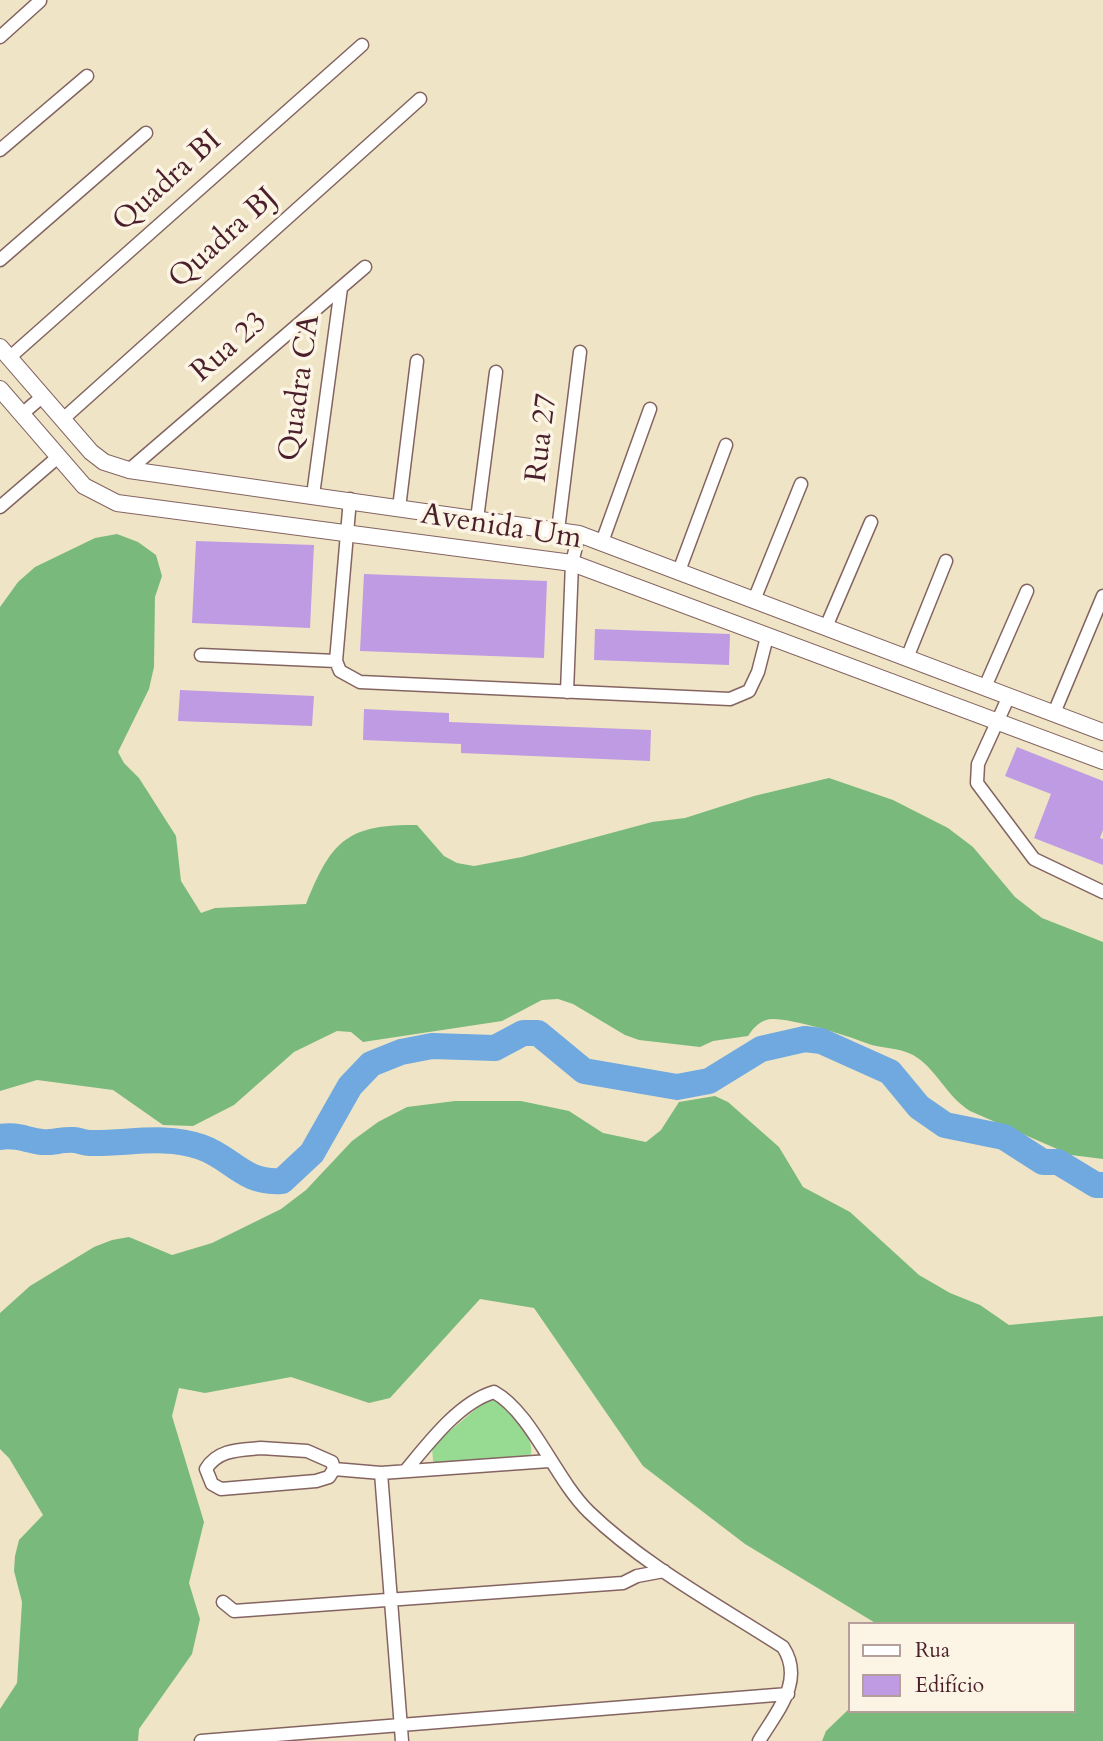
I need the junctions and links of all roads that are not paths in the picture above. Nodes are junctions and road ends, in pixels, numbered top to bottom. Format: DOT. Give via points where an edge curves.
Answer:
graph roads {
  1 [pos="40,1"];
  2 [pos="0,37"];
  3 [pos="362,45"];
  4 [pos="87,76"];
  5 [pos="420,99"];
  6 [pos="146,132"];
  7 [pos="0,150"];
  8 [pos="0,260"];
  9 [pos="365,267"];
  10 [pos="341,288"];
  11 [pos="5,352"];
  12 [pos="580,352"];
  13 [pos="417,361"];
  14 [pos="496,372"];
  15 [pos="1,394"];
  16 [pos="43,396"];
  17 [pos="650,408"];
  18 [pos="22,414"];
  19 [pos="62,419"];
  20 [pos="726,445"];
  21 [pos="58,457"];
  22 [pos="129,470"];
  23 [pos="801,484"];
  24 [pos="313,495"];
  25 [pos="350,499"];
  26 [pos="0,508"];
  27 [pos="399,508"];
  28 [pos="477,519"];
  29 [pos="871,522"];
  30 [pos="558,530"];
  31 [pos="346,532"];
  32 [pos="579,534"];
  33 [pos="602,542"];
  34 [pos="946,561"];
  35 [pos="572,564"];
  36 [pos="679,571"];
  37 [pos="1027,590"];
  38 [pos="1103,596"];
  39 [pos="754,600"];
  40 [pos="826,627"];
  41 [pos="767,637"];
  42 [pos="201,655"];
  43 [pos="907,658"];
  44 [pos="336,661"];
  45 [pos="985,687"];
  46 [pos="567,692"];
  47 [pos="1009,696"];
  48 [pos="1054,713"];
  49 [pos="999,720"];
  50 [pos="1103,732"];
  51 [pos="1103,761"];
  52 [pos="1103,892"];
  53 [pos="549,1461"];
  54 [pos="334,1469"];
  55 [pos="407,1469"];
  56 [pos="381,1473"];
  57 [pos="664,1571"];
  58 [pos="391,1599"];
  59 [pos="223,1601"];
  60 [pos="788,1694"];
  61 [pos="400,1723"];
  62 [pos="201,1741"];
  63 [pos="402,1741"];
  64 [pos="760,1741"];
  1 -- 2 [label="street"];
  3 -- 11 [label="street, Quadra BI"];
  4 -- 7 [label="street"];
  5 -- 19 [label="street, Quadra BJ"];
  6 -- 8 [label="street"];
  9 -- 10 [label="street, Rua 23"];
  10 -- 22 [label="street, Rua 23"];
  10 -- 24 [label="street, Quadra CA"];
  11 -- 16 [label="street, Avenida Um"];
  12 -- 30 [label="street, Rua 27"];
  13 -- 27 [label="street"];
  14 -- 28 [label="street"];
  15 -- 18 [label="street, Avenida Um"];
  16 -- 18 [label="street"];
  16 -- 19 [label="street, Avenida Um"];
  17 -- 33 [label="street"];
  18 -- 21 [label="street, Avenida Um"];
  19 -- 22 [label="street, Avenida Um" via="91,452"];
  20 -- 36 [label="street"];
  21 -- 26 [label="street"];
  21 -- 31 [label="street, Avenida Um" via="83,486 117,503"];
  22 -- 24 [label="street, Avenida Um"];
  23 -- 39 [label="street"];
  24 -- 25 [label="street, Avenida Um"];
  25 -- 27 [label="street, Avenida Um"];
  25 -- 31 [label="street"];
  27 -- 28 [label="street, Avenida Um"];
  28 -- 30 [label="street, Avenida Um"];
  29 -- 40 [label="street"];
  30 -- 32 [label="street, Avenida Um"];
  31 -- 35 [label="street, Avenida Um"];
  31 -- 44 [label="street"];
  32 -- 33 [label="street, Avenida Um"];
  32 -- 35 [label="street"];
  33 -- 36 [label="street, Avenida Um"];
  34 -- 43 [label="street"];
  35 -- 41 [label="street, Avenida Um"];
  35 -- 46 [label="street"];
  36 -- 39 [label="street, Avenida Um"];
  37 -- 45 [label="street"];
  38 -- 48 [label="street"];
  39 -- 40 [label="street, Avenida Um"];
  40 -- 43 [label="street, Avenida Um"];
  41 -- 46 [label="street" via="749,691 730,699"];
  41 -- 49 [label="street, Avenida Um"];
  42 -- 44 [label="street"];
  43 -- 45 [label="street, Avenida Um"];
  44 -- 46 [label="street" via="340,671 360,682"];
  45 -- 47 [label="street, Avenida Um"];
  47 -- 48 [label="street, Avenida Um"];
  47 -- 49 [label="street"];
  48 -- 50 [label="street, Avenida Um"];
  49 -- 51 [label="street, Avenida Um"];
  49 -- 52 [label="street" via="978,764 977,783 1034,859"];
  53 -- 55 [label="street"];
  53 -- 55 [label="street" via="512,1401 494,1392 479,1396"];
  53 -- 57 [label="street" via="589,1512"];
  54 -- 54 [label="street" via="332,1462 307,1451 261,1448 220,1454 206,1469 212,1484 221,1489 316,1481 329,1478"];
  54 -- 56 [label="street"];
  55 -- 56 [label="street"];
  56 -- 58 [label="street"];
  57 -- 58 [label="street" via="623,1583"];
  57 -- 60 [label="street" via="783,1647 791,1659 793,1677"];
  58 -- 59 [label="street" via="233,1611"];
  58 -- 61 [label="street"];
  60 -- 61 [label="street"];
  60 -- 64 [label="street"];
  61 -- 62 [label="street"];
  61 -- 63 [label="street"];
}
